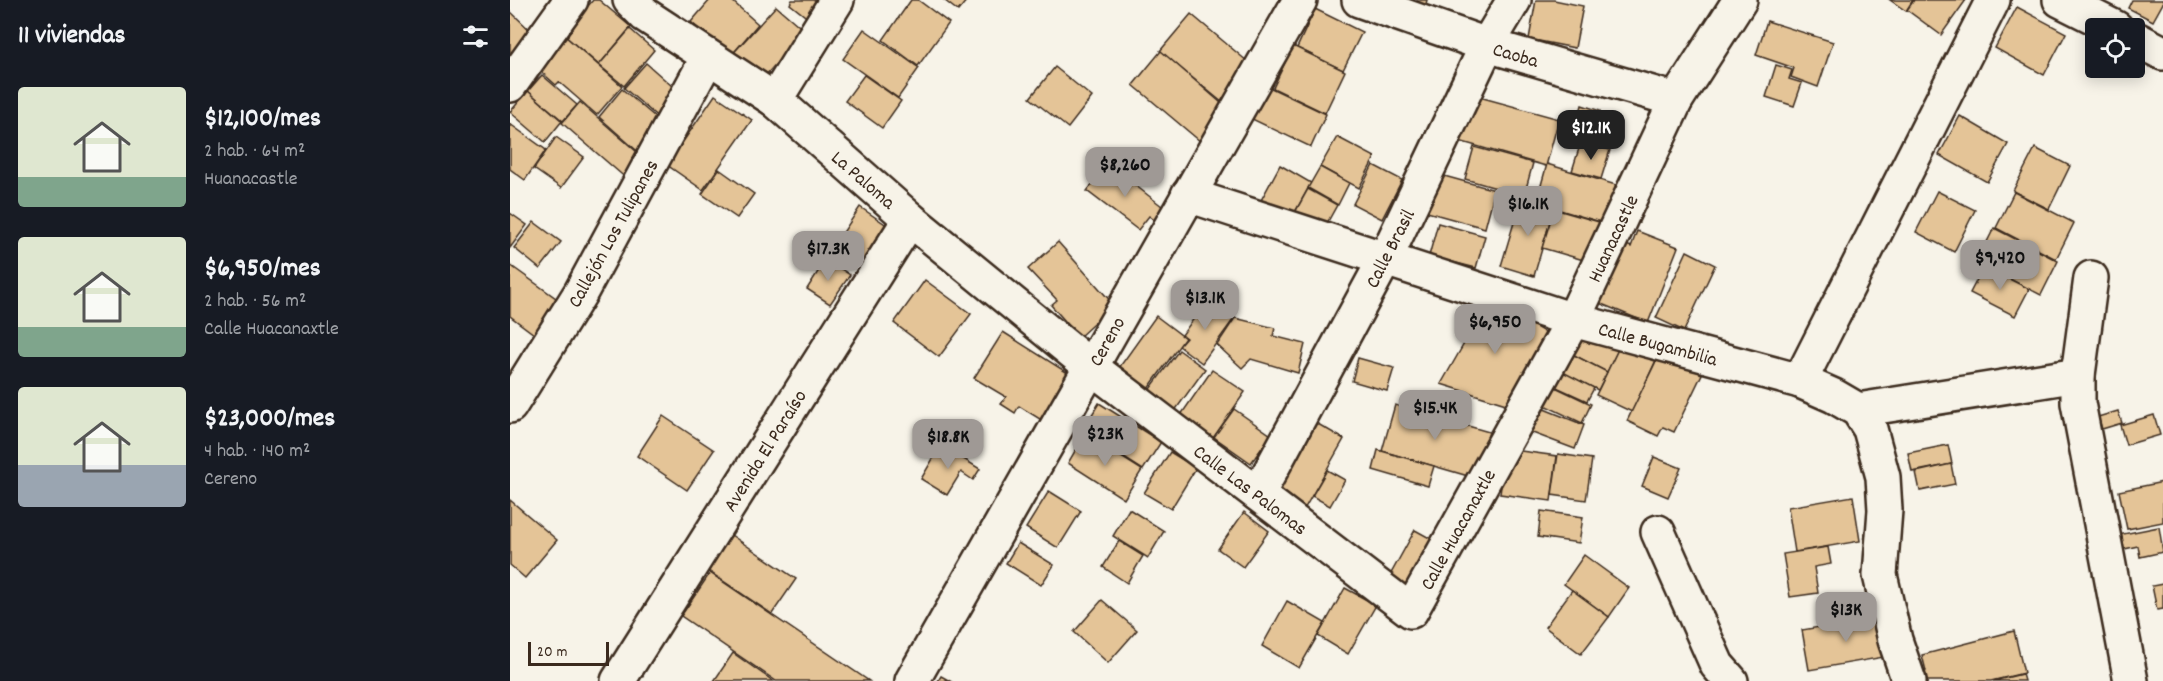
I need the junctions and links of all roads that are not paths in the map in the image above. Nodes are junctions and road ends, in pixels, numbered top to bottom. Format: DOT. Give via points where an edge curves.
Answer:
graph roads {
  1 [pos="571,0"];
  2 [pos="630,0"];
  3 [pos="837,0"];
  4 [pos="1300,0"];
  5 [pos="1359,0"];
  6 [pos="1514,0"];
  7 [pos="1740,0"];
  8 [pos="1993,0"];
  9 [pos="2060,0"];
  10 [pos="2096,18"];
  11 [pos="2145,44"];
  12 [pos="1487,45"];
  13 [pos="2163,53"];
  14 [pos="708,57"];
  15 [pos="510,85"];
  16 [pos="775,100"];
  17 [pos="1676,100"];
  18 [pos="1188,195"];
  19 [pos="910,219"];
  20 [pos="1385,259"];
  21 [pos="2091,278"];
  22 [pos="1573,320"];
  23 [pos="1091,367"];
  24 [pos="2078,375"];
  25 [pos="1800,381"];
  26 [pos="510,406"];
  27 [pos="1858,410"];
  28 [pos="1258,494"];
  29 [pos="1658,532"];
  30 [pos="1411,611"];
  31 [pos="618,681"];
  32 [pos="912,681"];
  33 [pos="1731,681"];
  34 [pos="1909,681"];
  35 [pos="2131,681"];
  1 -- 15 [label="street"];
  2 -- 14 [label="street, La Paloma" via="645,15"];
  3 -- 16 [label="street"];
  4 -- 18 [label="street, Cereno"];
  5 -- 12 [label="street, Caoba"];
  6 -- 12 [label="street, Calle Brasil"];
  7 -- 17 [label="street, Huanacastle"];
  8 -- 25 [label="street"];
  9 -- 10 [label="street"];
  11 -- 13 [label="street"];
  12 -- 17 [label="street, Caoba"];
  12 -- 20 [label="street, Calle Brasil"];
  14 -- 16 [label="street, La Paloma"];
  14 -- 26 [label="street, Callejón Los Tulipanes" via="581,292"];
  16 -- 19 [label="street, La Paloma"];
  17 -- 22 [label="street, Huanacastle"];
  18 -- 20 [label="street, Calle Bugambilia"];
  18 -- 23 [label="street, Cereno"];
  19 -- 23 [label="street, La Paloma"];
  19 -- 31 [label="street, Avenida El Paraíso"];
  20 -- 22 [label="street, Calle Bugambilia"];
  20 -- 28 [label="street, Calle Brasil"];
  21 -- 24 [label="street"];
  22 -- 25 [label="street, Calle Bugambilia"];
  22 -- 30 [label="street, Calle Huacanaxtle"];
  23 -- 28 [label="street, Calle Las Palomas"];
  23 -- 32 [label="street, Cereno"];
  24 -- 27 [label="street"];
  24 -- 35 [label="street" via="2078,403"];
  25 -- 27 [label="street, Calle Bugambilia"];
  27 -- 34 [label="street" via="1870,429 1883,477 1886,510 1880,575"];
  28 -- 30 [label="street, Calle Las Palomas"];
  29 -- 33 [label="street" via="1717,665"];
}
